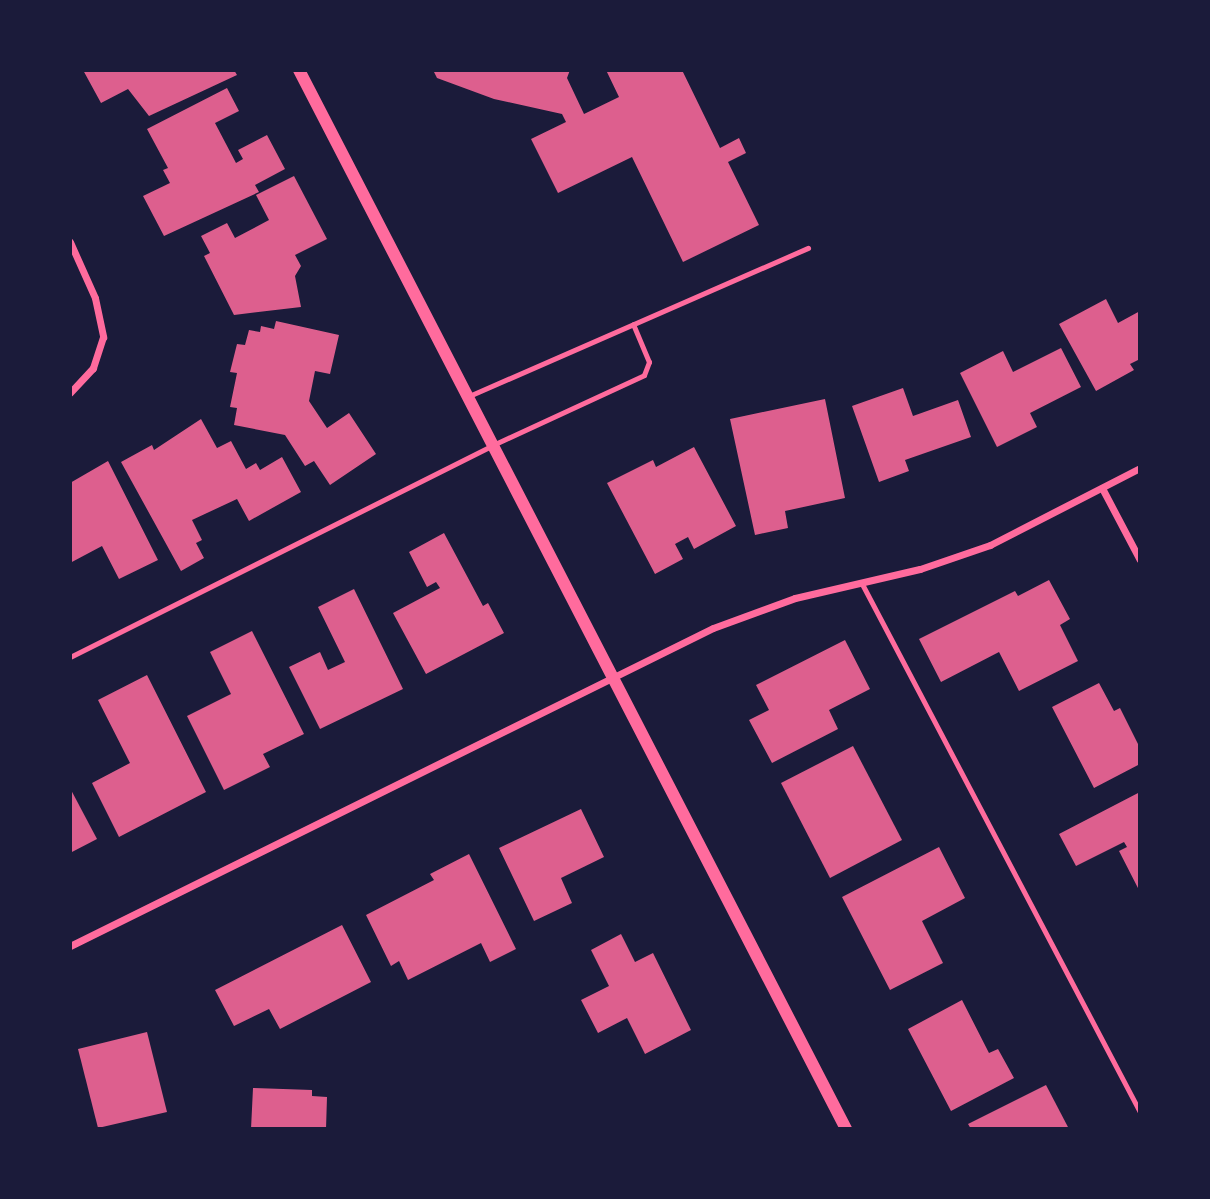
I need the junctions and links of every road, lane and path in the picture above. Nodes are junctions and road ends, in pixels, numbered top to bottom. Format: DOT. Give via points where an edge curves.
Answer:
graph roads {
  1 [pos="299,70"];
  2 [pos="70,242"];
  3 [pos="808,247"];
  4 [pos="633,324"];
  5 [pos="70,393"];
  6 [pos="469,396"];
  7 [pos="495,444"];
  8 [pos="1140,468"];
  9 [pos="1102,488"];
  10 [pos="1140,560"];
  11 [pos="861,582"];
  12 [pos="70,657"];
  13 [pos="612,677"];
  14 [pos="70,946"];
  15 [pos="1140,1112"];
  16 [pos="846,1129"];
  1 -- 6 [label="street"];
  2 -- 5 [label="street" via="95,298 103,337 93,368"];
  3 -- 4 [label="lane"];
  4 -- 6 [label="lane"];
  4 -- 7 [label="lane" via="649,362 644,375"];
  6 -- 7 [label="street"];
  7 -- 12 [label="lane"];
  7 -- 13 [label="street"];
  8 -- 9 [label="street"];
  9 -- 10 [label="street"];
  9 -- 11 [label="street" via="990,545 920,569"];
  11 -- 13 [label="street" via="795,598 713,628"];
  11 -- 15 [label="lane"];
  13 -- 14 [label="street"];
  13 -- 16 [label="street"];
}
